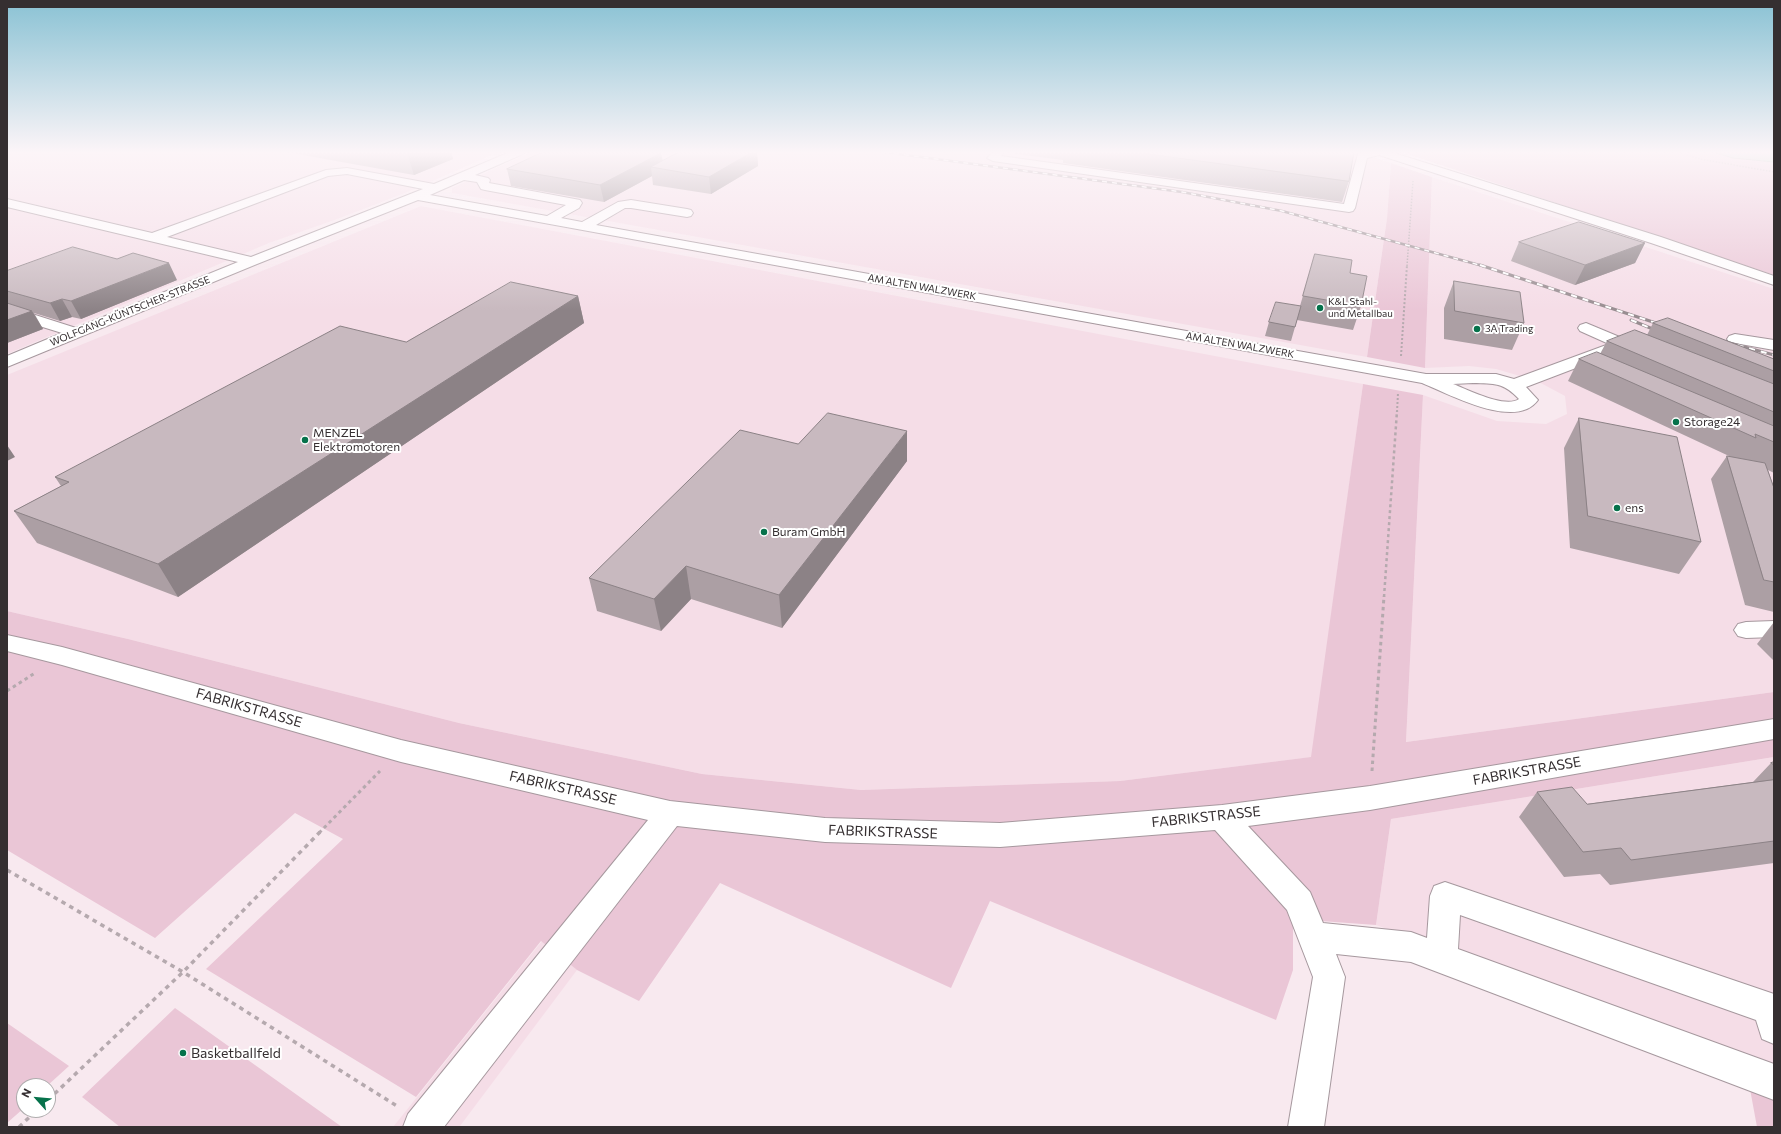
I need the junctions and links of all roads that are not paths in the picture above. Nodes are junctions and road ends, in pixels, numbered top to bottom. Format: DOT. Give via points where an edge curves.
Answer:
graph roads {
  1 [pos="15,205"];
  2 [pos="240,205"];
  3 [pos="394,205"];
  4 [pos="466,205"];
  5 [pos="575,205"];
  6 [pos="623,205"];
  7 [pos="637,205"];
  8 [pos="1327,205"];
  9 [pos="1350,205"];
  10 [pos="1545,205"];
  11 [pos="687,213"];
  12 [pos="549,220"];
  13 [pos="584,226"];
  14 [pos="154,237"];
  15 [pos="252,260"];
  16 [pos="1774,281"];
  17 [pos="7,311"];
  18 [pos="1586,328"];
  19 [pos="77,333"];
  20 [pos="1735,339"];
  21 [pos="1623,344"];
  22 [pos="1774,345"];
  23 [pos="1645,353"];
  24 [pos="7,362"];
  25 [pos="1577,362"];
  26 [pos="1598,371"];
  27 [pos="1426,379"];
  28 [pos="1516,385"];
  29 [pos="1774,629"];
  30 [pos="1746,630"];
  31 [pos="7,643"];
  32 [pos="1774,729"];
  33 [pos="670,813"];
  34 [pos="1222,817"];
  35 [pos="1313,937"];
  36 [pos="1442,958"];
  37 [pos="1774,1027"];
  38 [pos="1774,1082"];
  39 [pos="423,1125"];
  40 [pos="1306,1127"];
  1 -- 14 [label="street"];
  2 -- 14 [label="street"];
  3 -- 15 [label="street, WOLFGANG-KÜNTSCHER-STRASSE"];
  4 -- 12 [label="street, AM ALTEN WALZWERK"];
  5 -- 12 [label="street"];
  6 -- 13 [label="street"];
  7 -- 11 [label="street"];
  8 -- 9 [label="street" via="1349,208"];
  10 -- 16 [label="street"];
  12 -- 13 [label="street, AM ALTEN WALZWERK"];
  13 -- 27 [label="street, AM ALTEN WALZWERK"];
  14 -- 15 [label="street"];
  15 -- 19 [label="street, WOLFGANG-KÜNTSCHER-STRASSE"];
  17 -- 19 [label="street"];
  18 -- 21 [label="street"];
  19 -- 24 [label="street, WOLFGANG-KÜNTSCHER-STRASSE"];
  20 -- 22 [label="street"];
  21 -- 23 [label="street"];
  21 -- 25 [label="street"];
  25 -- 26 [label="street"];
  25 -- 28 [label="street"];
  27 -- 28 [label="street, AM ALTEN WALZWERK" via="1496,379"];
  27 -- 28 [label="street, AM ALTEN WALZWERK" via="1494,406 1519,407 1529,400"];
  29 -- 30 [label="street"];
  31 -- 33 [label="street, FABRIKSTRASSE" via="70,658 401,751"];
  32 -- 34 [label="street, FABRIKSTRASSE" via="1370,798"];
  33 -- 34 [label="street, FABRIKSTRASSE" via="825,830 1000,835"];
  33 -- 39 [label="street"];
  34 -- 35 [label="street" via="1299,902"];
  35 -- 36 [label="street" via="1411,947"];
  35 -- 40 [label="street" via="1329,977"];
  36 -- 37 [label="street" via="1446,896 1771,1009"];
  36 -- 38 [label="street"];
}
